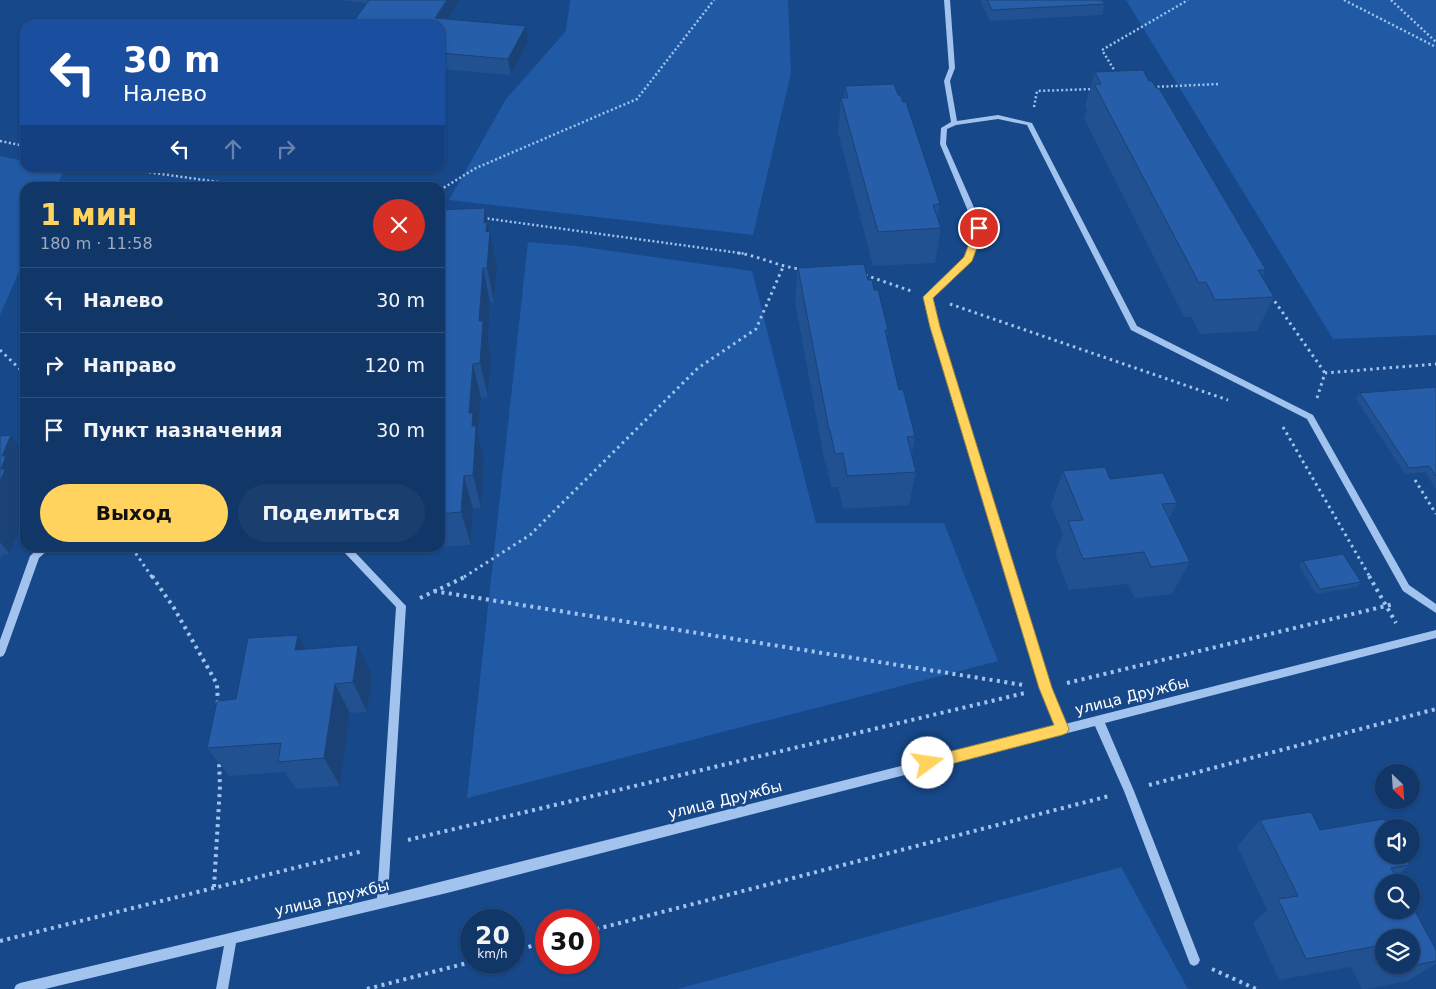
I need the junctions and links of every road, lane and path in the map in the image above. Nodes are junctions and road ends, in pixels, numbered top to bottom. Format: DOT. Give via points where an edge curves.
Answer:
graph roads {
  1 [pos="714,0"];
  2 [pos="947,0"];
  3 [pos="1188,0"];
  4 [pos="1344,0"];
  5 [pos="1391,0"];
  6 [pos="1436,42"];
  7 [pos="1436,47"];
  8 [pos="1120,80"];
  9 [pos="1219,84"];
  10 [pos="1153,86"];
  11 [pos="1095,88"];
  12 [pos="954,123"];
  13 [pos="1030,124"];
  14 [pos="0,140"];
  15 [pos="20,145"];
  16 [pos="147,172"];
  17 [pos="219,182"];
  18 [pos="445,187"];
  19 [pos="479,217"];
  20 [pos="783,267"];
  21 [pos="803,269"];
  22 [pos="861,274"];
  23 [pos="1268,292"];
  24 [pos="928,297"];
  25 [pos="0,350"];
  26 [pos="1436,364"];
  27 [pos="20,369"];
  28 [pos="1325,374"];
  29 [pos="1230,401"];
  30 [pos="1310,417"];
  31 [pos="1282,426"];
  32 [pos="1414,480"];
  33 [pos="1436,514"];
  34 [pos="40,552"];
  35 [pos="135,552"];
  36 [pos="350,552"];
  37 [pos="434,591"];
  38 [pos="1403,602"];
  39 [pos="401,606"];
  40 [pos="1386,606"];
  41 [pos="1436,609"];
  42 [pos="1436,634"];
  43 [pos="1407,641"];
  44 [pos="0,653"];
  45 [pos="1046,688"];
  46 [pos="1436,709"];
  47 [pos="218,711"];
  48 [pos="1098,720"];
  49 [pos="1062,729"];
  50 [pos="219,758"];
  51 [pos="1129,791"];
  52 [pos="386,845"];
  53 [pos="214,888"];
  54 [pos="382,902"];
  55 [pos="600,928"];
  56 [pos="231,938"];
  57 [pos="0,941"];
  58 [pos="1194,960"];
  59 [pos="460,965"];
  60 [pos="20,989"];
  61 [pos="222,989"];
  62 [pos="367,989"];
  63 [pos="1256,989"];
  1 -- 18 [label="path" via="637,99 476,168"];
  2 -- 12 [label="lane" via="952,68 947,81"];
  3 -- 8 [label="path" via="1102,50"];
  4 -- 7 [label="path"];
  5 -- 6 [label="path"];
  9 -- 10 [label="path"];
  11 -- 13 [label="path" via="1037,90"];
  12 -- 13 [label="street" via="998,117"];
  12 -- 24 [label="street" via="944,128 943,144 979,228 969,258"];
  13 -- 30 [label="street" via="1134,328"];
  14 -- 15 [label="path"];
  16 -- 17 [label="path"];
  19 -- 20 [label="path" via="755,255"];
  20 -- 21 [label="path"];
  20 -- 37 [label="path" via="756,329 698,368 530,535 471,574"];
  22 -- 24 [label="path"];
  23 -- 28 [label="path"];
  24 -- 29 [label="path"];
  24 -- 45 [label="street"];
  25 -- 27 [label="path"];
  26 -- 28 [label="path"];
  28 -- 30 [label="path"];
  30 -- 41 [label="street" via="1406,588"];
  31 -- 40 [label="path"];
  32 -- 33 [label="path"];
  34 -- 44 [label="street" via="35,556"];
  35 -- 47 [label="path" via="174,608 217,684"];
  36 -- 39 [label="street"];
  37 -- 39 [label="path"];
  37 -- 45 [label="path"];
  38 -- 40 [label="path"];
  39 -- 52 [label="street"];
  40 -- 43 [label="path"];
  40 -- 45 [label="path"];
  42 -- 43 [label="street, улица Дружбы"];
  43 -- 48 [label="street, улица Дружбы"];
  45 -- 49 [label="street"];
  45 -- 52 [label="path"];
  46 -- 51 [label="path"];
  48 -- 49 [label="street, улица Дружбы"];
  48 -- 51 [label="lane"];
  49 -- 54 [label="street, улица Дружбы"];
  50 -- 53 [label="path"];
  51 -- 55 [label="path"];
  51 -- 58 [label="lane"];
  52 -- 53 [label="path"];
  52 -- 54 [label="street"];
  53 -- 57 [label="path"];
  54 -- 56 [label="street, улица Дружбы"];
  56 -- 60 [label="street, улица Дружбы"];
  56 -- 61 [label="street"];
  58 -- 63 [label="path"];
  59 -- 62 [label="path"];
}
